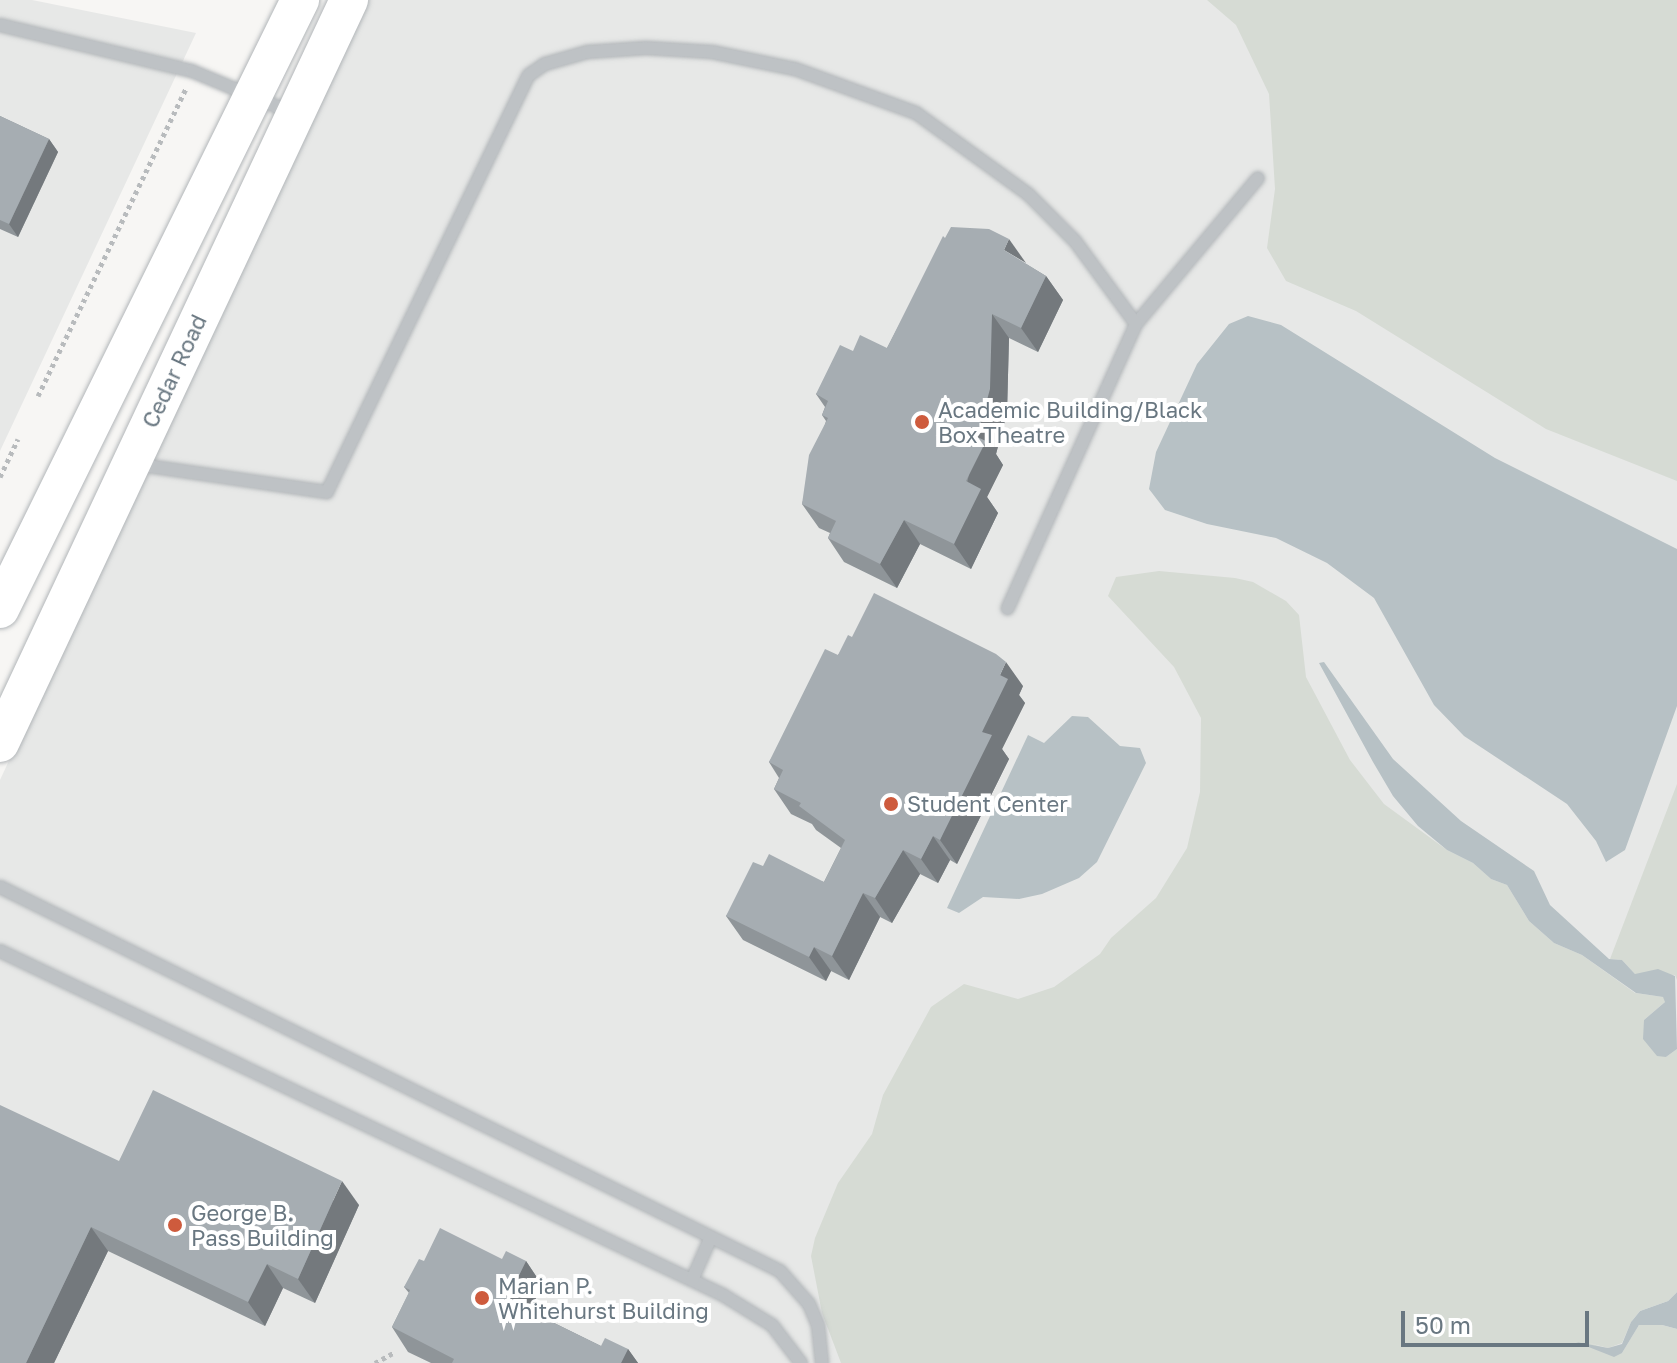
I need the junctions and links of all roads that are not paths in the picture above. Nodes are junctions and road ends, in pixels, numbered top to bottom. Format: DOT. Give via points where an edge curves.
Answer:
graph roads {
  1 [pos="300,0"];
  2 [pos="349,0"];
  3 [pos="0,25"];
  4 [pos="253,95"];
  5 [pos="293,114"];
  6 [pos="1258,178"];
  7 [pos="1136,324"];
  8 [pos="131,464"];
  9 [pos="1008,608"];
  10 [pos="0,609"];
  11 [pos="0,743"];
  12 [pos="0,887"];
  13 [pos="0,951"];
  14 [pos="711,1237"];
  15 [pos="692,1280"];
  16 [pos="801,1363"];
  17 [pos="822,1363"];
  1 -- 4 [label="main road"];
  2 -- 5 [label="main road, Cedar Road"];
  3 -- 4 [label="lane" via="194,72"];
  4 -- 5 [label="lane"];
  4 -- 10 [label="main road"];
  5 -- 8 [label="main road, Cedar Road"];
  6 -- 7 [label="lane"];
  7 -- 8 [label="lane" via="1075,241 1028,194 916,113 795,69 712,52 587,52 545,64 529,75 327,492"];
  7 -- 9 [label="lane"];
  8 -- 11 [label="main road, Cedar Road"];
  12 -- 14 [label="lane"];
  13 -- 15 [label="lane"];
  14 -- 15 [label="lane"];
  14 -- 17 [label="lane" via="780,1271 795,1285 818,1325"];
  15 -- 16 [label="lane" via="772,1325"];
}
